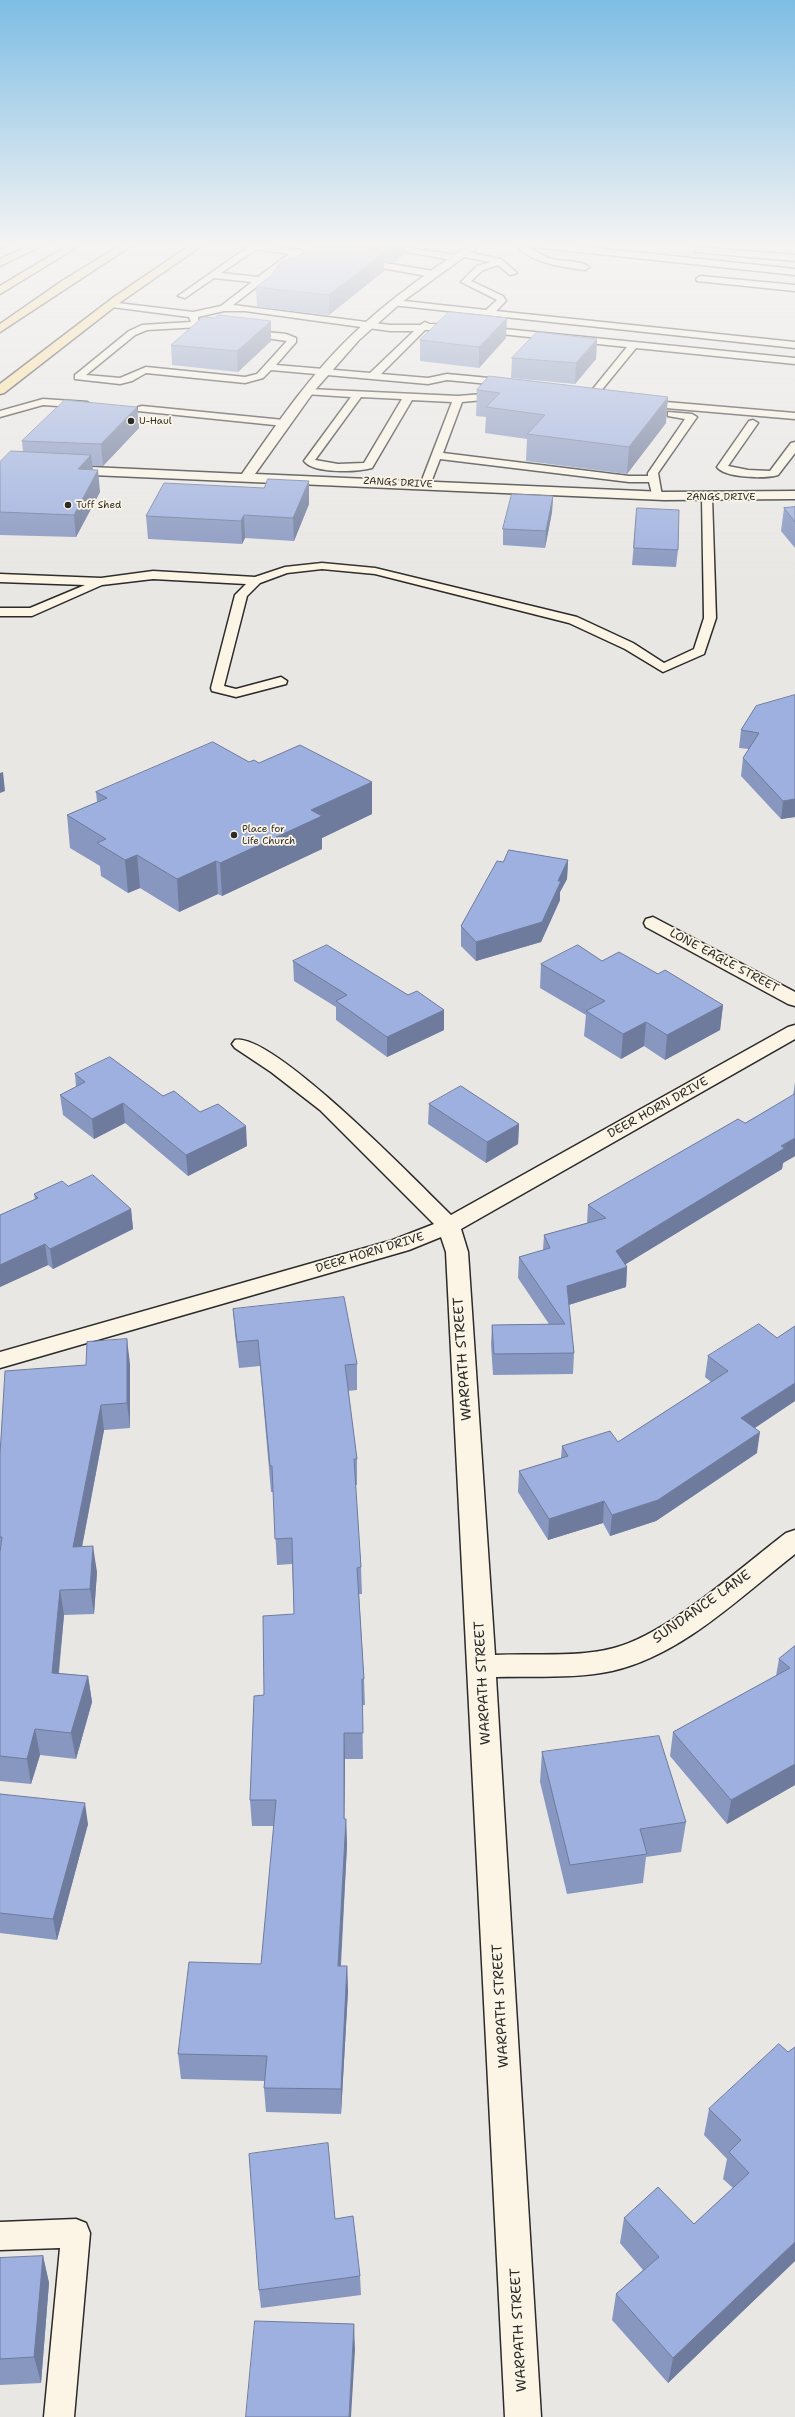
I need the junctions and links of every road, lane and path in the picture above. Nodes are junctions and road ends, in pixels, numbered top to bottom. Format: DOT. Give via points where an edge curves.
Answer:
graph roads {
  1 [pos="43,357"];
  2 [pos="103,357"];
  3 [pos="277,357"];
  4 [pos="340,357"];
  5 [pos="393,357"];
  6 [pos="624,357"];
  7 [pos="745,357"];
  8 [pos="795,361"];
  9 [pos="268,367"];
  10 [pos="325,372"];
  11 [pos="373,376"];
  12 [pos="518,383"];
  13 [pos="0,390"];
  14 [pos="308,392"];
  15 [pos="593,392"];
  16 [pos="358,394"];
  17 [pos="409,396"];
  18 [pos="458,399"];
  19 [pos="513,401"];
  20 [pos="95,406"];
  21 [pos="644,406"];
  22 [pos="631,408"];
  23 [pos="142,410"];
  24 [pos="0,414"];
  25 [pos="692,416"];
  26 [pos="795,416"];
  27 [pos="284,423"];
  28 [pos="754,423"];
  29 [pos="795,426"];
  30 [pos="795,445"];
  31 [pos="436,455"];
  32 [pos="56,469"];
  33 [pos="247,476"];
  34 [pos="654,479"];
  35 [pos="425,485"];
  36 [pos="795,495"];
  37 [pos="657,496"];
  38 [pos="707,497"];
  39 [pos="0,578"];
  40 [pos="256,580"];
  41 [pos="101,582"];
  42 [pos="0,612"];
  43 [pos="281,681"];
  44 [pos="652,923"];
  45 [pos="795,1000"];
  46 [pos="795,1031"];
  47 [pos="242,1044"];
  48 [pos="449,1226"];
  49 [pos="0,1360"];
  50 [pos="795,1540"];
  51 [pos="482,1666"];
  52 [pos="0,2236"];
  53 [pos="59,2417"];
  54 [pos="523,2417"];
  1 -- 13 [label="main road"];
  2 -- 9 [label="lane" via="78,377 116,382 128,380 136,372 146,370 245,380 260,376"];
  3 -- 9 [label="lane"];
  4 -- 10 [label="street"];
  5 -- 11 [label="lane"];
  6 -- 15 [label="lane"];
  7 -- 8 [label="lane"];
  9 -- 10 [label="lane"];
  10 -- 11 [label="lane"];
  10 -- 14 [label="street"];
  11 -- 12 [label="lane" via="428,381 447,377"];
  14 -- 16 [label="lane"];
  14 -- 27 [label="street"];
  16 -- 17 [label="lane"];
  16 -- 17 [label="lane" via="309,461 319,465 340,467 368,466"];
  17 -- 18 [label="lane"];
  18 -- 19 [label="lane" via="483,397"];
  18 -- 31 [label="lane"];
  20 -- 24 [label="lane" via="43,402"];
  21 -- 22 [label="lane"];
  21 -- 25 [label="lane" via="652,412"];
  21 -- 26 [label="lane" via="654,404"];
  23 -- 27 [label="lane"];
  25 -- 28 [label="lane"];
  25 -- 34 [label="lane" via="653,473"];
  27 -- 33 [label="street"];
  28 -- 29 [label="lane"];
  28 -- 30 [label="lane" via="722,467 768,475 775,473"];
  31 -- 34 [label="lane"];
  31 -- 35 [label="lane"];
  32 -- 33 [label="street, ZANGS DRIVE"];
  33 -- 35 [label="street, ZANGS DRIVE"];
  34 -- 37 [label="lane"];
  35 -- 37 [label="street, ZANGS DRIVE"];
  36 -- 38 [label="street, ZANGS DRIVE"];
  37 -- 38 [label="street, ZANGS DRIVE"];
  38 -- 40 [label="lane" via="710,618 700,651 663,668 628,646 573,620 375,571 322,566 285,570"];
  39 -- 41 [label="lane"];
  40 -- 41 [label="lane" via="153,575"];
  40 -- 43 [label="lane" via="241,595 217,688 236,693"];
  41 -- 42 [label="lane" via="32,612"];
  44 -- 45 [label="street, LONE EAGLE STREET"];
  46 -- 48 [label="street, DEER HORN DRIVE"];
  47 -- 48 [label="street, WARPATH STREET" via="327,1106"];
  48 -- 49 [label="street, DEER HORN DRIVE" via="401,1245"];
  48 -- 51 [label="street, WARPATH STREET" via="457,1252"];
  50 -- 51 [label="street, SUNDANCE LANE" via="698,1613 662,1637 627,1655 596,1662"];
  51 -- 54 [label="street, WARPATH STREET"];
  52 -- 53 [label="lane" via="76,2233"];
}
